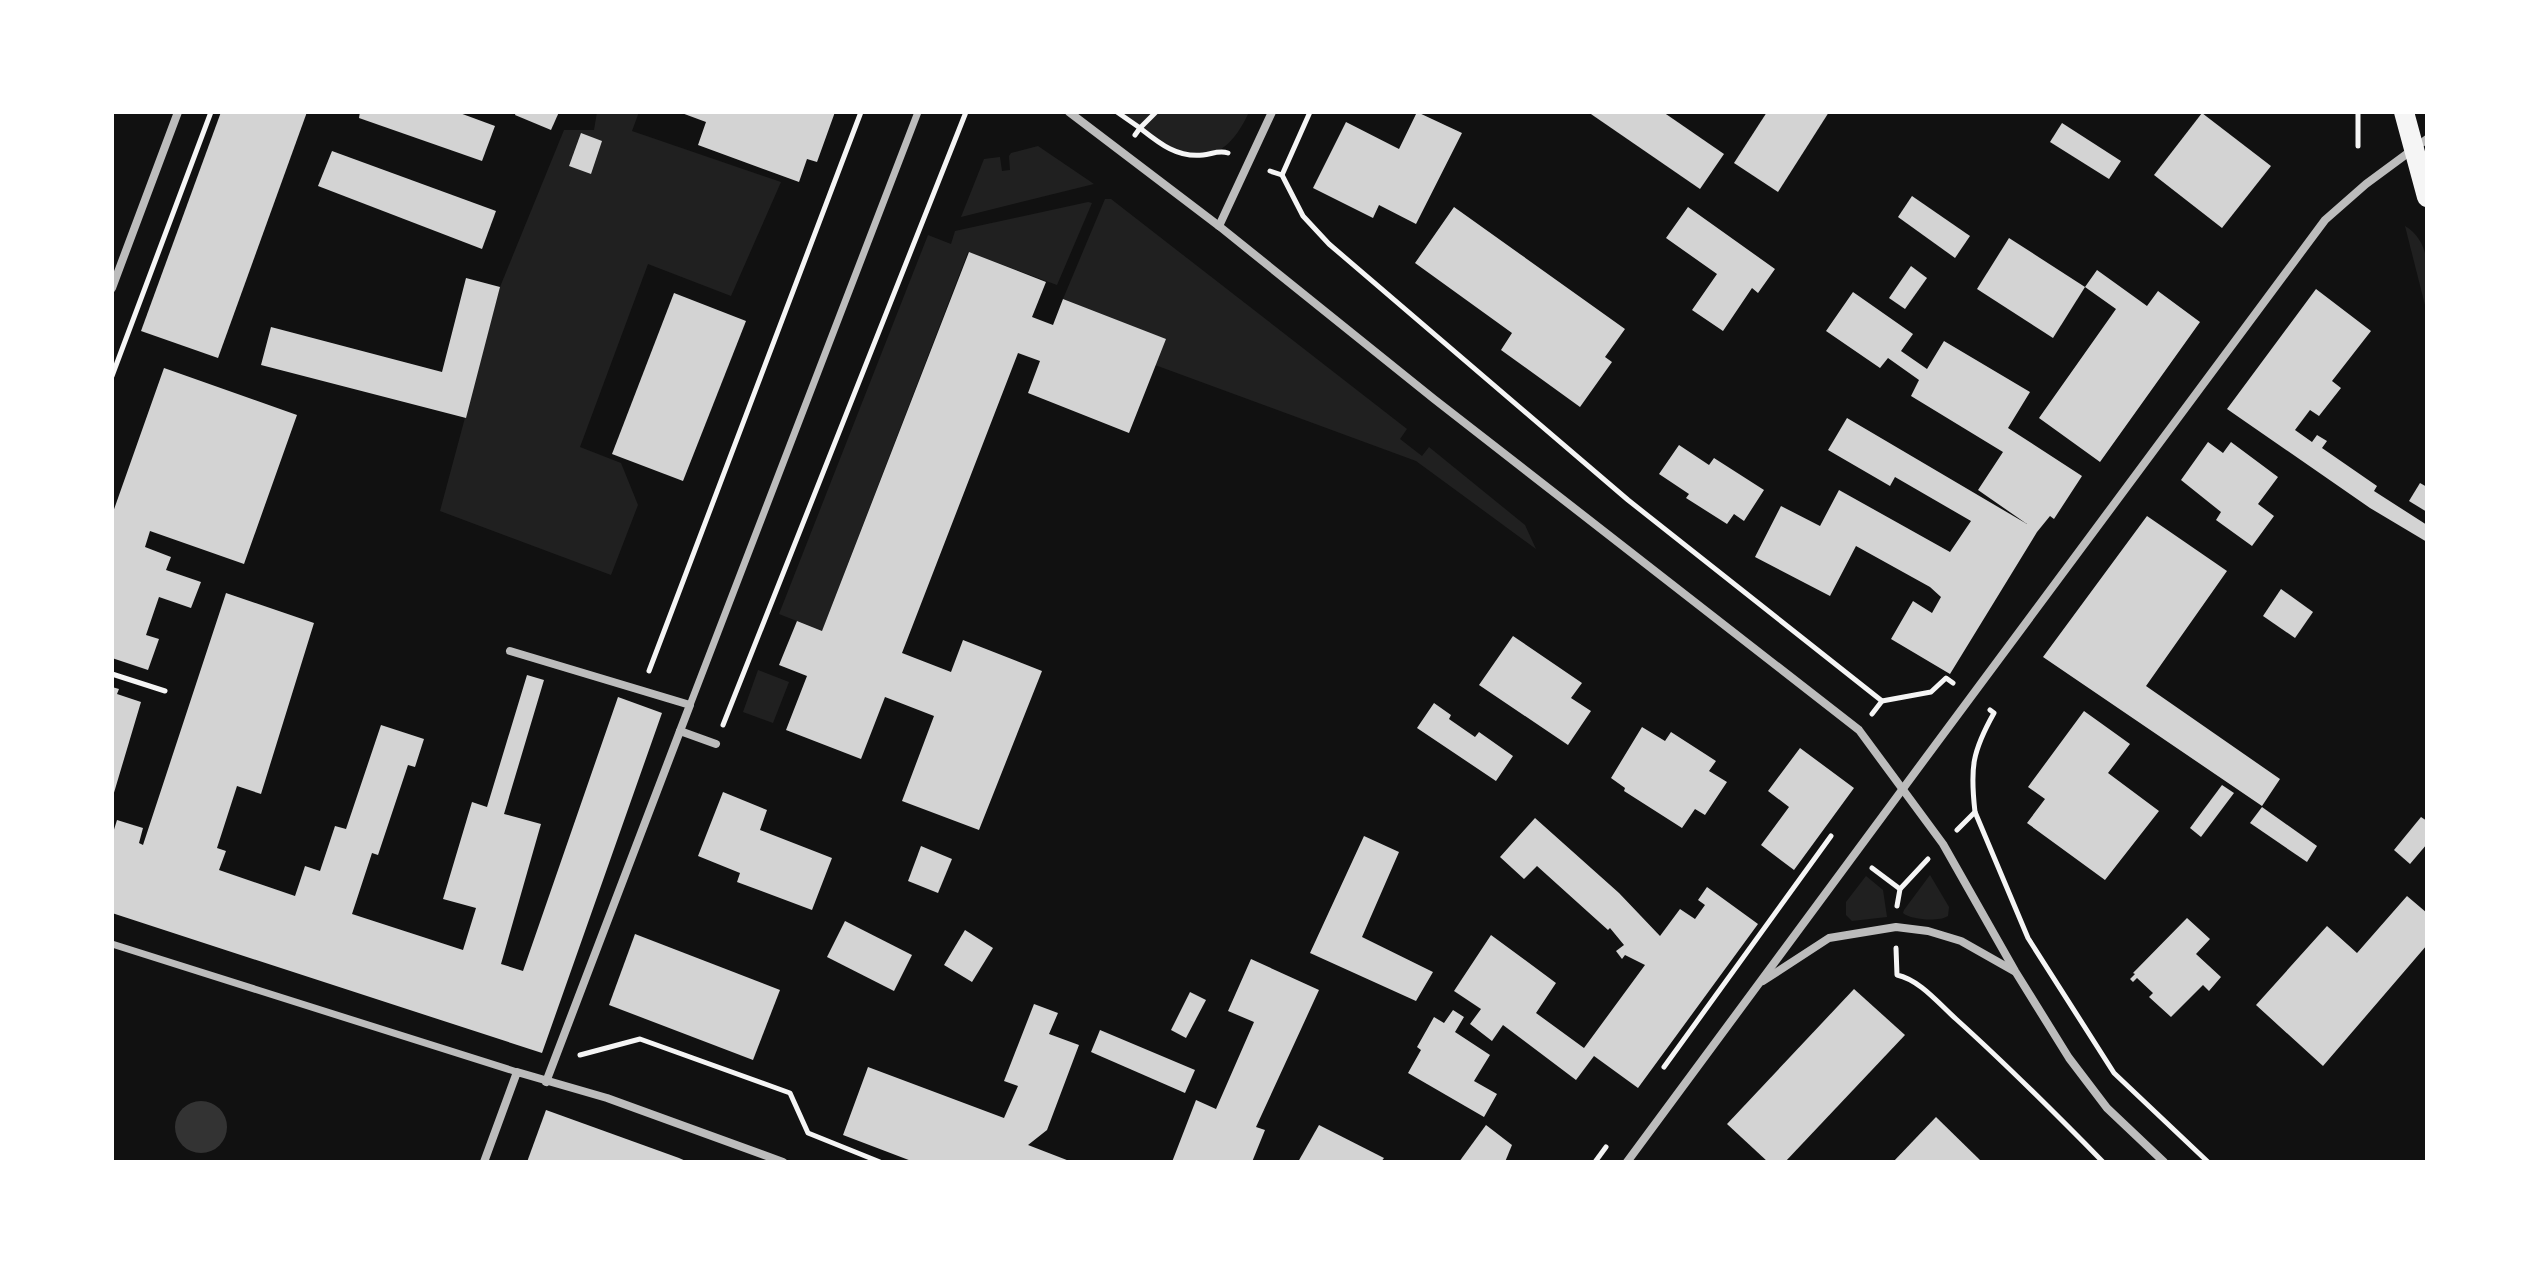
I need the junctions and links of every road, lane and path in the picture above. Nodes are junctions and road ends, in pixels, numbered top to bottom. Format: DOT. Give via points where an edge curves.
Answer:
graph roads {
  1 [pos="178,112"];
  2 [pos="211,112"];
  3 [pos="861,112"];
  4 [pos="918,112"];
  5 [pos="966,112"];
  6 [pos="1069,112"];
  7 [pos="1117,112"];
  8 [pos="1156,112"];
  9 [pos="1272,112"];
  10 [pos="1310,112"];
  11 [pos="2358,112"];
  12 [pos="2404,112"];
  13 [pos="1140,128"];
  14 [pos="2421,144"];
  15 [pos="2358,146"];
  16 [pos="1122,152"];
  17 [pos="1249,162"];
  18 [pos="1282,175"];
  19 [pos="2427,197"];
  20 [pos="1219,226"];
  21 [pos="112,288"];
  22 [pos="112,376"];
  23 [pos="510,651"];
  24 [pos="112,674"];
  25 [pos="165,691"];
  26 [pos="641,691"];
  27 [pos="1972,696"];
  28 [pos="1882,701"];
  29 [pos="690,705"];
  30 [pos="1859,730"];
  31 [pos="680,731"];
  32 [pos="716,744"];
  33 [pos="1901,788"];
  34 [pos="1975,812"];
  35 [pos="1831,836"];
  36 [pos="1853,853"];
  37 [pos="1900,889"];
  38 [pos="112,944"];
  39 [pos="2015,971"];
  40 [pos="1757,985"];
  41 [pos="553,1062"];
  42 [pos="1661,1070"];
  43 [pos="517,1072"];
  44 [pos="546,1082"];
  45 [pos="1610,1141"];
  46 [pos="484,1162"];
  47 [pos="783,1162"];
  48 [pos="880,1162"];
  49 [pos="1595,1162"];
  50 [pos="1627,1162"];
  51 [pos="2164,1162"];
  52 [pos="2208,1162"];
  1 -- 21 [label="street"];
  2 -- 22 [label="path"];
  3 -- 26 [label="path"];
  4 -- 29 [label="street"];
  5 -- 32 [label="path"];
  6 -- 16 [label="street"];
  7 -- 13 [label="path"];
  8 -- 13 [label="path"];
  9 -- 17 [label="street"];
  10 -- 18 [label="path"];
  11 -- 15 [label="path"];
  12 -- 14 [label="main road"];
  13 -- 16 [label="path"];
  13 -- 17 [label="path" via="1184,155 1222,151"];
  14 -- 19 [label="main road"];
  14 -- 27 [label="street" via="2325,220"];
  16 -- 20 [label="street"];
  17 -- 18 [label="path"];
  17 -- 20 [label="street"];
  18 -- 28 [label="path" via="1303,216 1329,244 1628,500"];
  20 -- 30 [label="street"];
  23 -- 26 [label="street"];
  24 -- 25 [label="path"];
  26 -- 29 [label="street"];
  27 -- 28 [label="path" via="1946,678 1931,692"];
  27 -- 33 [label="street"];
  28 -- 30 [label="path"];
  29 -- 31 [label="street"];
  30 -- 33 [label="street"];
  31 -- 32 [label="street"];
  31 -- 41 [label="street"];
  33 -- 36 [label="street"];
  33 -- 39 [label="street" via="1943,844"];
  34 -- 52 [label="path" via="2028,938 2114,1073"];
  35 -- 42 [label="path"];
  36 -- 37 [label="path"];
  36 -- 40 [label="street"];
  38 -- 43 [label="street"];
  39 -- 40 [label="street" via="1961,941 1896,927 1829,938"];
  39 -- 51 [label="street" via="2107,1108"];
  40 -- 50 [label="street"];
  41 -- 44 [label="street"];
  41 -- 48 [label="path" via="640,1039 790,1093 808,1133"];
  43 -- 44 [label="street"];
  43 -- 46 [label="street"];
  44 -- 47 [label="street" via="607,1098"];
  45 -- 49 [label="path"];
}
